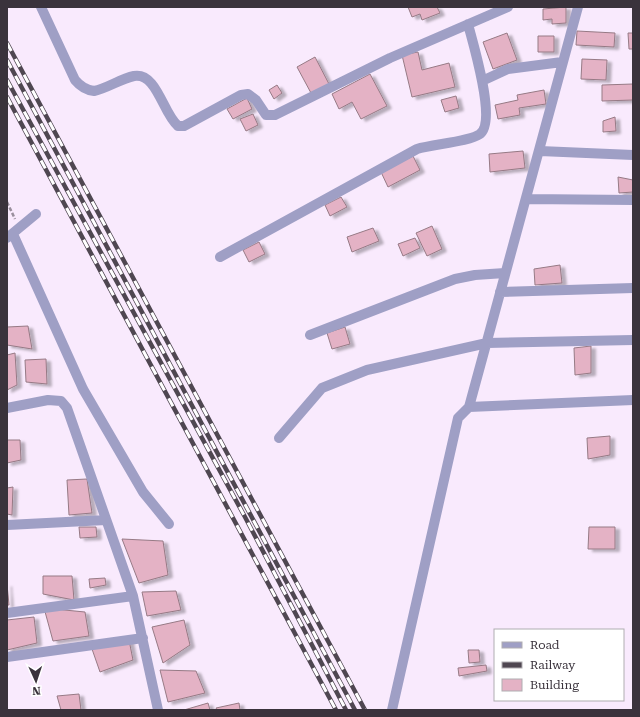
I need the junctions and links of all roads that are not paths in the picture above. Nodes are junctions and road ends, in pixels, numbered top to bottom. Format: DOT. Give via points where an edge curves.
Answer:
graph roads {
  1 [pos="41,7"];
  2 [pos="508,7"];
  3 [pos="578,7"];
  4 [pos="468,24"];
  5 [pos="562,62"];
  6 [pos="482,81"];
  7 [pos="540,151"];
  8 [pos="633,155"];
  9 [pos="526,200"];
  10 [pos="633,200"];
  11 [pos="36,214"];
  12 [pos="13,233"];
  13 [pos="220,257"];
  14 [pos="506,273"];
  15 [pos="633,288"];
  16 [pos="500,292"];
  17 [pos="310,335"];
  18 [pos="633,340"];
  19 [pos="486,343"];
  20 [pos="633,400"];
  21 [pos="469,407"];
  22 [pos="7,408"];
  23 [pos="279,438"];
  24 [pos="106,520"];
  25 [pos="169,524"];
  26 [pos="7,525"];
  27 [pos="133,596"];
  28 [pos="7,613"];
  29 [pos="143,638"];
  30 [pos="7,657"];
  31 [pos="158,710"];
  32 [pos="392,710"];
  1 -- 4 [label="street" via="74,80 79,85 94,91 134,76 146,77 178,126 189,124 241,95 248,94 256,100 266,116 275,115 390,58"];
  2 -- 4 [label="street"];
  3 -- 5 [label="street"];
  4 -- 6 [label="street"];
  5 -- 6 [label="street" via="508,69"];
  5 -- 7 [label="street"];
  6 -- 13 [label="street" via="487,120 480,134 471,139 431,144 417,149"];
  7 -- 8 [label="street"];
  7 -- 9 [label="street"];
  9 -- 10 [label="street"];
  9 -- 14 [label="street"];
  11 -- 12 [label="street"];
  12 -- 25 [label="street" via="83,389 143,492"];
  14 -- 16 [label="street"];
  14 -- 17 [label="street" via="455,279"];
  15 -- 16 [label="street"];
  16 -- 19 [label="street"];
  18 -- 19 [label="street"];
  19 -- 21 [label="street"];
  19 -- 23 [label="street" via="367,370 334,382 322,388"];
  20 -- 21 [label="street"];
  21 -- 32 [label="street" via="458,418"];
  22 -- 24 [label="street" via="48,400 61,401 67,408"];
  24 -- 26 [label="street"];
  24 -- 27 [label="street"];
  27 -- 28 [label="street"];
  27 -- 29 [label="street"];
  29 -- 30 [label="street"];
  29 -- 31 [label="street"];
}
